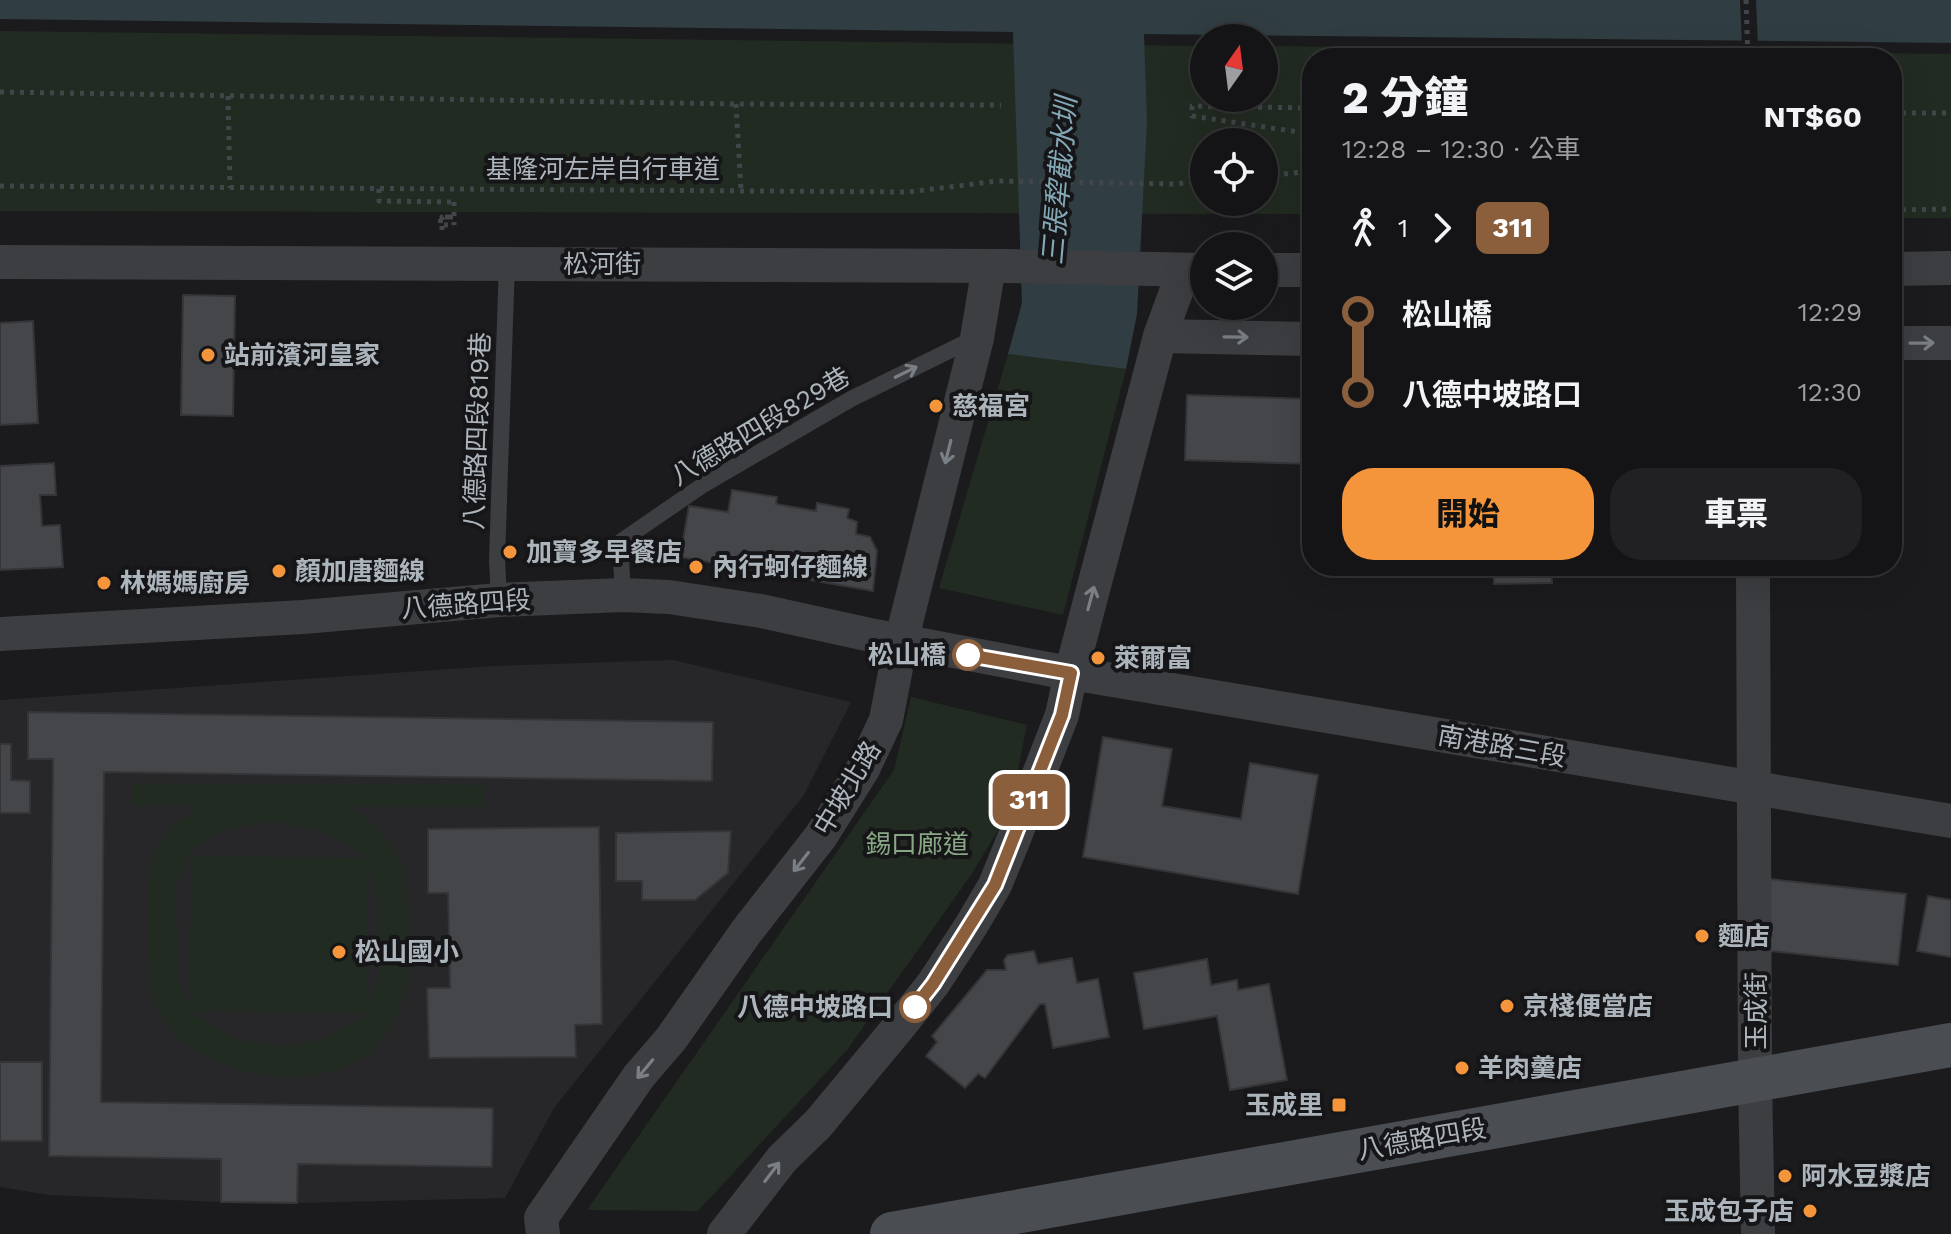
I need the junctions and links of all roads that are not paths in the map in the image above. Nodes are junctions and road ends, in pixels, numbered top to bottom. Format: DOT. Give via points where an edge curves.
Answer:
graph roads {
  1 [pos="0,262"];
  2 [pos="507,263"];
  3 [pos="998,266"];
  4 [pos="1951,268"];
  5 [pos="1902,269"];
  6 [pos="1190,270"];
  7 [pos="1278,270"];
  8 [pos="1302,270"];
  9 [pos="1190,278"];
  10 [pos="1160,336"];
  11 [pos="977,338"];
  12 [pos="1302,339"];
  13 [pos="1902,343"];
  14 [pos="1951,343"];
  15 [pos="1753,576"];
  16 [pos="623,595"];
  17 [pos="499,600"];
  18 [pos="0,634"];
  19 [pos="915,644"];
  20 [pos="1062,672"];
  21 [pos="1754,788"];
  22 [pos="1951,821"];
  23 [pos="1951,1045"];
  24 [pos="1755,1080"];
  25 [pos="543,1234"];
  26 [pos="724,1234"];
  27 [pos="892,1234"];
  28 [pos="1758,1234"];
  1 -- 2 [label="street, 松河街"];
  2 -- 3 [label="street, 松河街"];
  2 -- 17 [label="lane, 八德路四段819巷"];
  3 -- 6 [label="street, 松河街"];
  3 -- 11 [label="street, 中坡北路"];
  4 -- 5 [label="street"];
  7 -- 8 [label="street"];
  9 -- 10 [label="street"];
  10 -- 12 [label="street, one-way"];
  20 -- 10 [label="street, one-way"];
  16 -- 11 [label="lane, 八德路四段829巷, one-way" via="620,542 703,485 837,406"];
  11 -- 19 [label="street, 中坡北路, one-way"];
  13 -- 14 [label="street, one-way"];
  15 -- 21 [label="street, 玉成街"];
  16 -- 17 [label="street, 八德路四段"];
  16 -- 19 [label="street, 八德路四段" via="761,611"];
  17 -- 18 [label="street, 八德路四段"];
  19 -- 20 [label="street"];
  19 -- 25 [label="street, 中坡北路, one-way" via="863,769 821,836 639,1076 541,1218"];
  20 -- 21 [label="street, 南港路三段"];
  26 -- 20 [label="street, one-way" via="782,1159 897,1029 971,926 995,885 1062,715"];
  21 -- 22 [label="street, 南港路三段"];
  21 -- 24 [label="street, 玉成街"];
  23 -- 24 [label="main road, 八德路四段"];
  24 -- 27 [label="main road, 八德路四段"];
  24 -- 28 [label="street, 玉成街"];
}
